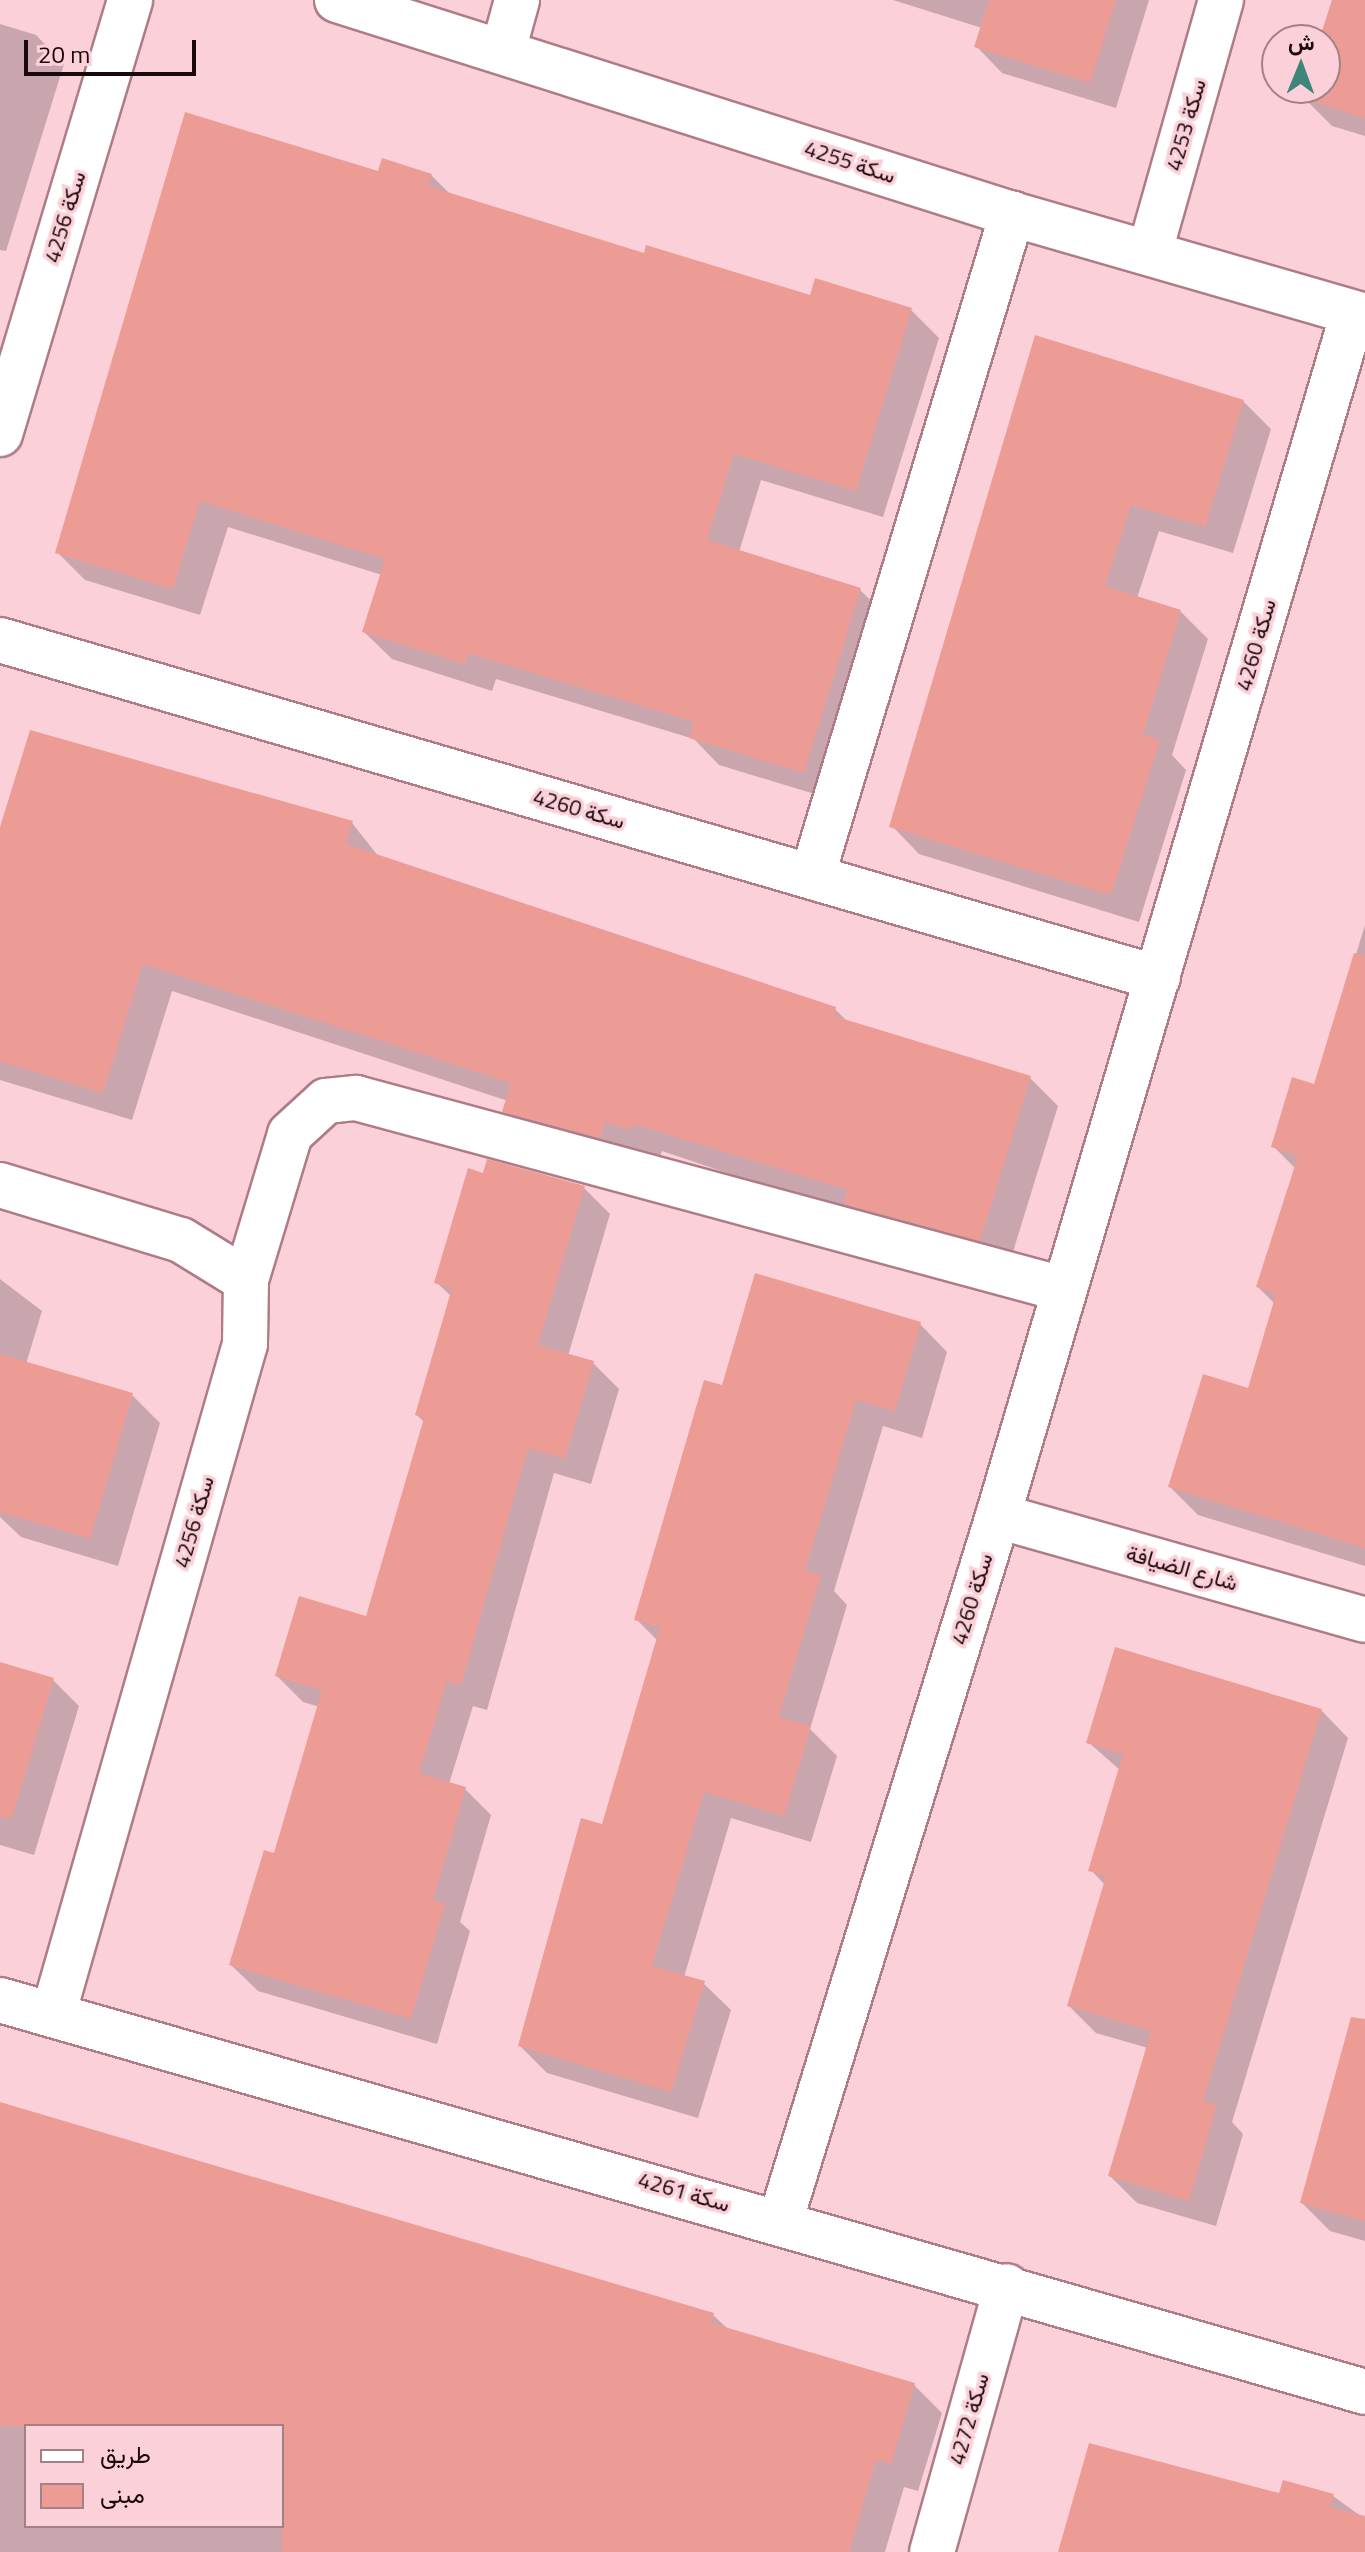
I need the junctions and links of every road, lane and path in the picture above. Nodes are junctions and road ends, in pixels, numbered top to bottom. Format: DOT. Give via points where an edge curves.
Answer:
graph roads {
  1 [pos="130,0"];
  2 [pos="337,0"];
  3 [pos="517,0"];
  4 [pos="1221,0"];
  5 [pos="503,51"];
  6 [pos="1012,214"];
  7 [pos="1150,251"];
  8 [pos="1359,315"];
  9 [pos="0,434"];
  10 [pos="0,640"];
  11 [pos="812,877"];
  12 [pos="1158,978"];
  13 [pos="0,1185"];
  14 [pos="246,1280"];
  15 [pos="1063,1289"];
  16 [pos="998,1516"];
  17 [pos="1365,1620"];
  18 [pos="0,2000"];
  19 [pos="53,2015"];
  20 [pos="781,2219"];
  21 [pos="1007,2286"];
  22 [pos="1365,2392"];
  23 [pos="932,2552"];
  1 -- 9 [label="street, سكة 4256"];
  2 -- 5 [label="street, سكة 4255"];
  3 -- 5 [label="street"];
  4 -- 7 [label="street, سكة 4253"];
  5 -- 6 [label="street, سكة 4255"];
  6 -- 7 [label="street, سكة 4255"];
  6 -- 11 [label="street"];
  7 -- 8 [label="street, سكة 4255"];
  8 -- 12 [label="street, سكة 4260"];
  10 -- 11 [label="street, سكة 4260"];
  11 -- 12 [label="street, سكة 4260"];
  12 -- 15 [label="street, سكة 4260"];
  13 -- 14 [label="street" via="181,1240"];
  14 -- 15 [label="street, سكة 4256" via="290,1134 326,1101 356,1098"];
  14 -- 19 [label="street, سكة 4256" via="245,1344"];
  15 -- 16 [label="street, سكة 4260"];
  16 -- 17 [label="street, شارع الضيافة"];
  16 -- 20 [label="street, سكة 4260"];
  18 -- 19 [label="street, سكة 4261"];
  19 -- 20 [label="street, سكة 4261"];
  20 -- 21 [label="street, سكة 4261"];
  21 -- 22 [label="street, سكة 4261"];
  21 -- 23 [label="street, سكة 4272"];
}
